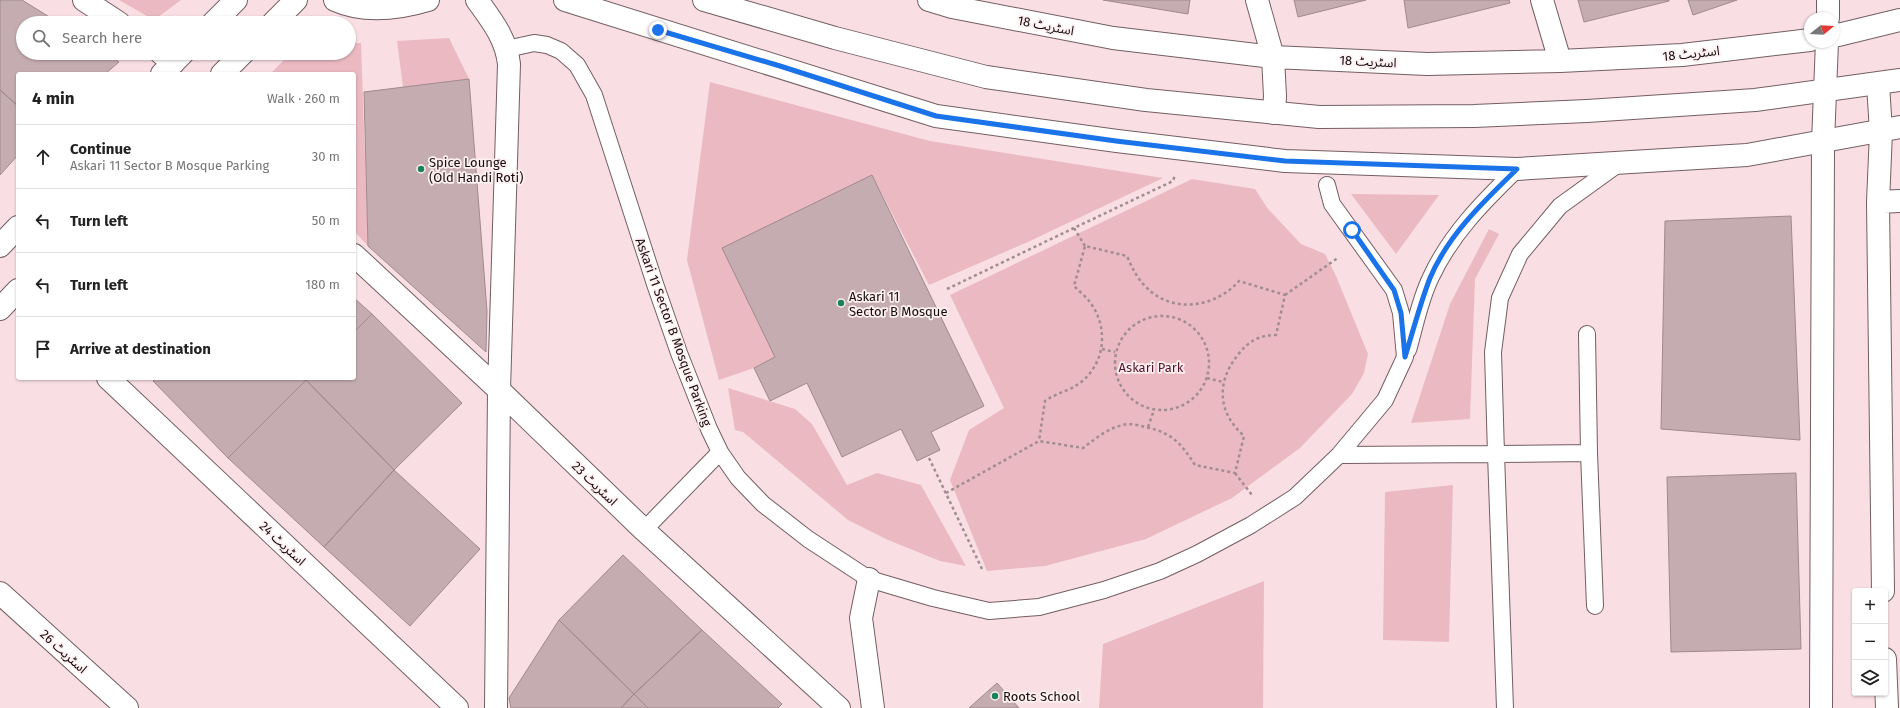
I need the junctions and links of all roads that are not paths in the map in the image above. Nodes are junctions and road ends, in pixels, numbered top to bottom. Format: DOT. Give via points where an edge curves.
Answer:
graph roads {
  1 [pos="84,0"];
  2 [pos="236,0"];
  3 [pos="296,0"];
  4 [pos="335,0"];
  5 [pos="428,0"];
  6 [pos="477,0"];
  7 [pos="565,0"];
  8 [pos="704,0"];
  9 [pos="929,0"];
  10 [pos="1258,0"];
  11 [pos="1542,0"];
  12 [pos="108,16"];
  13 [pos="220,16"];
  14 [pos="280,16"];
  15 [pos="1900,20"];
  16 [pos="1840,35"];
  17 [pos="1804,41"];
  18 [pos="1828,48"];
  19 [pos="507,49"];
  20 [pos="1272,57"];
  21 [pos="236,60"];
  22 [pos="1560,61"];
  23 [pos="224,72"];
  24 [pos="1900,80"];
  25 [pos="1878,84"];
  26 [pos="1826,91"];
  27 [pos="1274,113"];
  28 [pos="1890,130"];
  29 [pos="1823,142"];
  30 [pos="1621,162"];
  31 [pos="1517,169"];
  32 [pos="1327,186"];
  33 [pos="1900,201"];
  34 [pos="1878,202"];
  35 [pos="16,229"];
  36 [pos="0,246"];
  37 [pos="356,257"];
  38 [pos="16,293"];
  39 [pos="0,309"];
  40 [pos="1587,334"];
  41 [pos="1405,357"];
  42 [pos="110,380"];
  43 [pos="499,390"];
  44 [pos="720,452"];
  45 [pos="1590,453"];
  46 [pos="1496,454"];
  47 [pos="1339,455"];
  48 [pos="644,530"];
  49 [pos="869,579"];
  50 [pos="1883,588"];
  51 [pos="0,593"];
  52 [pos="1595,606"];
  53 [pos="1885,660"];
  54 [pos="127,708"];
  55 [pos="457,708"];
  56 [pos="496,708"];
  57 [pos="839,708"];
  58 [pos="873,708"];
  59 [pos="1505,708"];
  60 [pos="1821,708"];
  61 [pos="1887,708"];
  1 -- 12 [label="street"];
  2 -- 13 [label="street"];
  3 -- 14 [label="street"];
  4 -- 5 [label="street" via="346,5 387,9"];
  6 -- 19 [label="street"];
  7 -- 31 [label="street" via="936,116 1285,161"];
  8 -- 27 [label="street" via="835,38 986,77 1146,100"];
  9 -- 20 [label="street, اسٹریٹ 18" via="1113,38"];
  10 -- 20 [label="street"];
  11 -- 22 [label="street"];
  15 -- 16 [label="street"];
  17 -- 22 [label="street, اسٹریٹ 18" via="1682,56"];
  18 -- 26 [label="street"];
  19 -- 43 [label="street" via="509,64"];
  19 -- 44 [label="lane, Askari 11 Sector B Mosque Parking" via="534,43 561,51 577,65 594,95 660,298"];
  20 -- 22 [label="street, اسٹریٹ 18" via="1427,64"];
  20 -- 27 [label="street"];
  21 -- 23 [label="street"];
  24 -- 25 [label="street"];
  25 -- 26 [label="street"];
  25 -- 28 [label="street"];
  26 -- 27 [label="street" via="1756,100 1474,116 1327,117"];
  26 -- 29 [label="street"];
  28 -- 29 [label="street"];
  28 -- 34 [label="street"];
  29 -- 30 [label="street" via="1747,154"];
  29 -- 60 [label="street"];
  30 -- 31 [label="street"];
  30 -- 46 [label="lane" via="1560,206 1520,254 1500,298 1493,352"];
  31 -- 41 [label="lane, Askari 11 Sector B Mosque Parking" via="1452,238 1430,277"];
  32 -- 41 [label="lane" via="1332,204 1394,290 1401,313"];
  33 -- 34 [label="street"];
  34 -- 50 [label="street"];
  35 -- 36 [label="street"];
  37 -- 43 [label="street, اسٹریٹ 23"];
  38 -- 39 [label="street"];
  40 -- 45 [label="lane"];
  41 -- 47 [label="lane, Askari 11 Sector B Mosque Parking" via="1385,400"];
  42 -- 55 [label="street, اسٹریٹ 24"];
  43 -- 48 [label="street, اسٹریٹ 23"];
  43 -- 56 [label="street"];
  44 -- 48 [label="lane"];
  44 -- 49 [label="lane, Askari 11 Sector B Mosque Parking" via="738,478 763,504"];
  45 -- 46 [label="lane"];
  45 -- 52 [label="lane"];
  46 -- 47 [label="lane"];
  46 -- 59 [label="lane"];
  47 -- 49 [label="lane, Askari 11 Sector B Mosque Parking" via="1295,497 1251,525 1160,571 1104,590 1039,607 990,611 933,598"];
  48 -- 57 [label="street, اسٹریٹ 23"];
  49 -- 58 [label="street" via="861,618"];
  51 -- 54 [label="street, اسٹریٹ 26"];
  53 -- 61 [label="street"];
}
